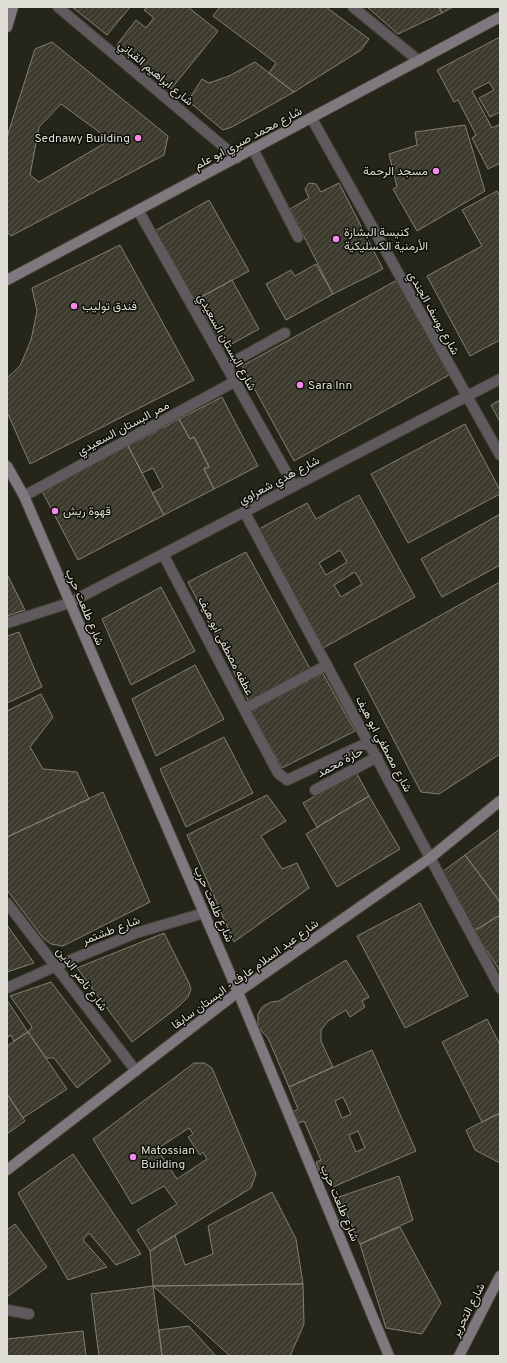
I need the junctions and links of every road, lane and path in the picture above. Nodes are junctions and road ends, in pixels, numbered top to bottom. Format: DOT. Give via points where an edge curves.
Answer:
graph roads {
  1 [pos="13,7"];
  2 [pos="58,7"];
  3 [pos="354,7"];
  4 [pos="500,17"];
  5 [pos="7,27"];
  6 [pos="419,61"];
  7 [pos="312,119"];
  8 [pos="253,149"];
  9 [pos="237,158"];
  10 [pos="138,210"];
  11 [pos="298,237"];
  12 [pos="7,280"];
  13 [pos="285,333"];
  14 [pos="226,366"];
  15 [pos="500,379"];
  16 [pos="234,382"];
  17 [pos="466,396"];
  18 [pos="500,455"];
  19 [pos="7,466"];
  20 [pos="294,486"];
  21 [pos="24,496"];
  22 [pos="245,513"];
  23 [pos="163,554"];
  24 [pos="69,603"];
  25 [pos="7,623"];
  26 [pos="327,665"];
  27 [pos="244,709"];
  28 [pos="369,742"];
  29 [pos="377,757"];
  30 [pos="315,790"];
  31 [pos="500,801"];
  32 [pos="430,858"];
  33 [pos="7,903"];
  34 [pos="204,913"];
  35 [pos="56,966"];
  36 [pos="7,988"];
  37 [pos="500,988"];
  38 [pos="238,992"];
  39 [pos="136,1071"];
  40 [pos="7,1170"];
  41 [pos="500,1276"];
  42 [pos="7,1310"];
  43 [pos="29,1314"];
  44 [pos="389,1356"];
  45 [pos="459,1356"];
  1 -- 5 [label="street"];
  2 -- 9 [label="street, شارع ابراهيم القباني"];
  3 -- 6 [label="street"];
  4 -- 6 [label="street, شارع محمد صبري ابو علم"];
  6 -- 7 [label="street, شارع محمد صبري ابو علم"];
  7 -- 8 [label="street, شارع محمد صبري ابو علم"];
  7 -- 17 [label="street, شارع يوسف الجندي"];
  8 -- 9 [label="street, شارع محمد صبري ابو علم"];
  8 -- 11 [label="street"];
  9 -- 10 [label="street, شارع محمد صبري ابو علم"];
  10 -- 12 [label="street, شارع محمد صبري ابو علم"];
  10 -- 14 [label="street, شارع البستان السعيدي"];
  13 -- 14 [label="street"];
  14 -- 16 [label="street, شارع البستان السعيدي"];
  15 -- 17 [label="street, شارع هدي شعراوي"];
  16 -- 20 [label="street, شارع البستان السعيدي"];
  16 -- 21 [label="street, ممر البستان السعيدي"];
  17 -- 18 [label="street, شارع يوسف الجندي"];
  17 -- 20 [label="street, شارع هدي شعراوي"];
  19 -- 21 [label="street, شارع طلعت حرب"];
  20 -- 22 [label="street, شارع هدي شعراوي"];
  21 -- 24 [label="street, شارع طلعت حرب"];
  22 -- 23 [label="street, شارع هدي شعراوي"];
  22 -- 26 [label="street, شارع مصطفي ابو هيف"];
  23 -- 24 [label="street, شارع هدي شعراوي"];
  23 -- 27 [label="street, عطفه مصطفى ابو هيف"];
  24 -- 25 [label="street, شارع هدي شعراوي"];
  24 -- 34 [label="street, شارع طلعت حرب"];
  26 -- 27 [label="street, عطفه مصطفى ابو هيف"];
  26 -- 28 [label="street, شارع مصطفي ابو هيف"];
  27 -- 28 [label="street" via="278,774 287,780"];
  28 -- 29 [label="street, شارع مصطفي ابو هيف"];
  29 -- 30 [label="street, حارة محمد"];
  29 -- 32 [label="street, شارع مصطفي ابو هيف"];
  31 -- 32 [label="street, شارع عبد السلام عارف - البستان سابقا"];
  32 -- 37 [label="street, شارع مصطفي ابو هيف"];
  32 -- 38 [label="street, شارع عبد السلام عارف - البستان سابقا"];
  33 -- 35 [label="street, شارع ناصر الدين"];
  34 -- 35 [label="street, شارع طشتمر" via="136,933"];
  34 -- 38 [label="street, شارع طلعت حرب"];
  35 -- 36 [label="street, شارع طشتمر"];
  35 -- 39 [label="street, شارع ناصر الدين"];
  38 -- 39 [label="street, شارع عبد السلام عارف - البستان سابقا"];
  38 -- 44 [label="street, شارع طلعت حرب"];
  39 -- 40 [label="street, شارع عبد السلام عارف - البستان سابقا"];
  41 -- 45 [label="street, شارع التحرير"];
  42 -- 43 [label="street"];
}
